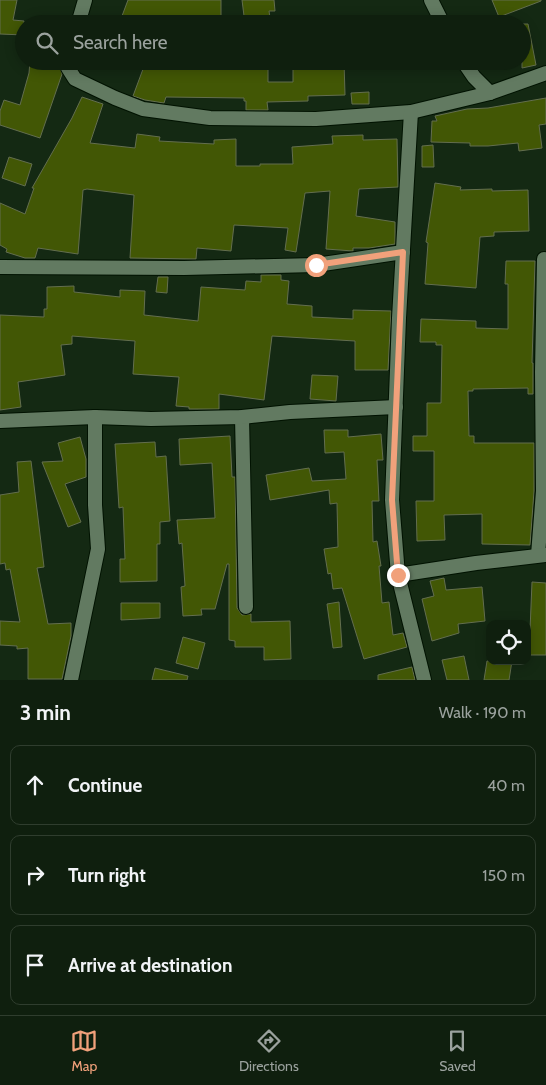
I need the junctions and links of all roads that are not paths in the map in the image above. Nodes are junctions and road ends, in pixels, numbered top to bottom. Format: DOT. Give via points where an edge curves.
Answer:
graph roads {
  1 [pos="85,0"];
  2 [pos="430,0"];
  3 [pos="81,15"];
  4 [pos="438,15"];
  5 [pos="69,70"];
  6 [pos="469,70"];
  7 [pos="546,73"];
  8 [pos="490,93"];
  9 [pos="411,112"];
  10 [pos="403,252"];
  11 [pos="544,259"];
  12 [pos="0,267"];
  13 [pos="396,407"];
  14 [pos="95,417"];
  15 [pos="242,417"];
  16 [pos="0,421"];
  17 [pos="542,555"];
  18 [pos="398,575"];
  19 [pos="246,607"];
  20 [pos="71,680"];
  21 [pos="424,680"];
  1 -- 3 [label="street"];
  2 -- 4 [label="street"];
  5 -- 9 [label="street" via="75,79 143,109 210,118 316,118"];
  6 -- 8 [label="street"];
  7 -- 8 [label="street"];
  8 -- 9 [label="street"];
  9 -- 10 [label="street"];
  10 -- 12 [label="street" via="316,265"];
  10 -- 13 [label="street"];
  11 -- 17 [label="street"];
  13 -- 15 [label="street"];
  13 -- 18 [label="street" via="392,500"];
  14 -- 15 [label="street"];
  14 -- 16 [label="street"];
  14 -- 20 [label="street" via="98,550"];
  15 -- 19 [label="street"];
  17 -- 18 [label="street"];
  18 -- 21 [label="street"];
}
